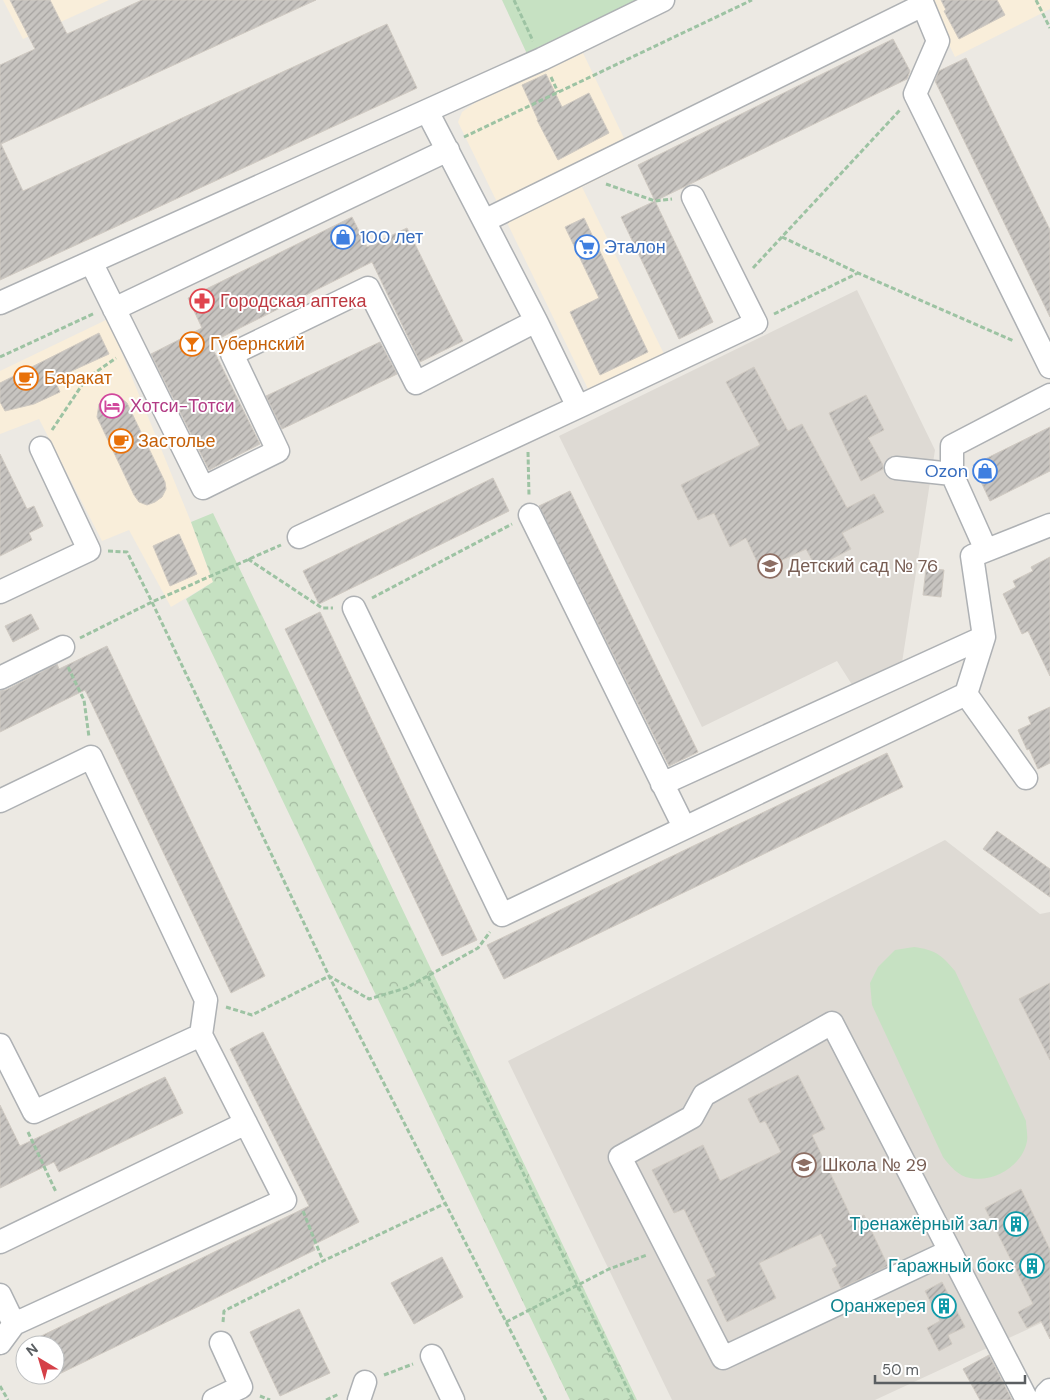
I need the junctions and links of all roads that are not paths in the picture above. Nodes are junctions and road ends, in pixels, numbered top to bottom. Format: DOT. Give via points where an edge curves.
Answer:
graph roads {
  1 [pos="663,0"];
  2 [pos="922,3"];
  3 [pos="427,110"];
  4 [pos="448,150"];
  5 [pos="693,197"];
  6 [pos="484,220"];
  7 [pos="91,262"];
  8 [pos="0,303"];
  9 [pos="114,309"];
  10 [pos="536,321"];
  11 [pos="1047,360"];
  12 [pos="1050,395"];
  13 [pos="578,407"];
  14 [pos="41,448"];
  15 [pos="896,468"];
  16 [pos="952,474"];
  17 [pos="530,515"];
  18 [pos="1050,525"];
  19 [pos="299,537"];
  20 [pos="986,550"];
  21 [pos="0,592"];
  22 [pos="354,608"];
  23 [pos="984,637"];
  24 [pos="61,648"];
  25 [pos="0,678"];
  26 [pos="966,694"];
  27 [pos="1026,778"];
  28 [pos="662,784"];
  29 [pos="0,801"];
  30 [pos="684,827"];
  31 [pos="201,1035"];
  32 [pos="0,1045"];
  33 [pos="246,1123"];
  34 [pos="0,1242"];
  35 [pos="950,1251"];
  36 [pos="0,1295"];
  37 [pos="14,1324"];
  38 [pos="0,1342"];
  39 [pos="221,1343"];
  40 [pos="432,1356"];
  41 [pos="1042,1397"];
  42 [pos="214,1400"];
  43 [pos="453,1400"];
  1 -- 3 [label="street"];
  2 -- 6 [label="street"];
  2 -- 11 [label="street" via="938,40 915,94"];
  3 -- 4 [label="street"];
  3 -- 7 [label="street"];
  4 -- 6 [label="street"];
  4 -- 9 [label="street"];
  5 -- 13 [label="street" via="756,323"];
  6 -- 10 [label="street"];
  7 -- 8 [label="street"];
  7 -- 9 [label="street"];
  9 -- 10 [label="street" via="203,488 278,451 232,354 368,288 416,383"];
  10 -- 13 [label="street"];
  12 -- 16 [label="street" via="952,446"];
  13 -- 19 [label="street"];
  14 -- 21 [label="street" via="90,550"];
  15 -- 16 [label="street"];
  16 -- 20 [label="street"];
  17 -- 28 [label="street"];
  18 -- 20 [label="street"];
  20 -- 23 [label="street" via="972,556"];
  22 -- 30 [label="street" via="502,915"];
  23 -- 26 [label="street"];
  23 -- 28 [label="street"];
  24 -- 25 [label="street"];
  26 -- 27 [label="street"];
  26 -- 30 [label="street"];
  28 -- 30 [label="street"];
  29 -- 31 [label="street" via="91,757 206,1000"];
  31 -- 32 [label="street" via="34,1112"];
  31 -- 33 [label="street"];
  33 -- 34 [label="street"];
  33 -- 37 [label="street" via="285,1200"];
  35 -- 35 [label="street" via="832,1023 704,1095 692,1116 620,1157 723,1358"];
  35 -- 41 [label="street"];
  36 -- 37 [label="street"];
  37 -- 38 [label="street"];
  39 -- 42 [label="street" via="241,1387"];
  40 -- 43 [label="street"];
}
